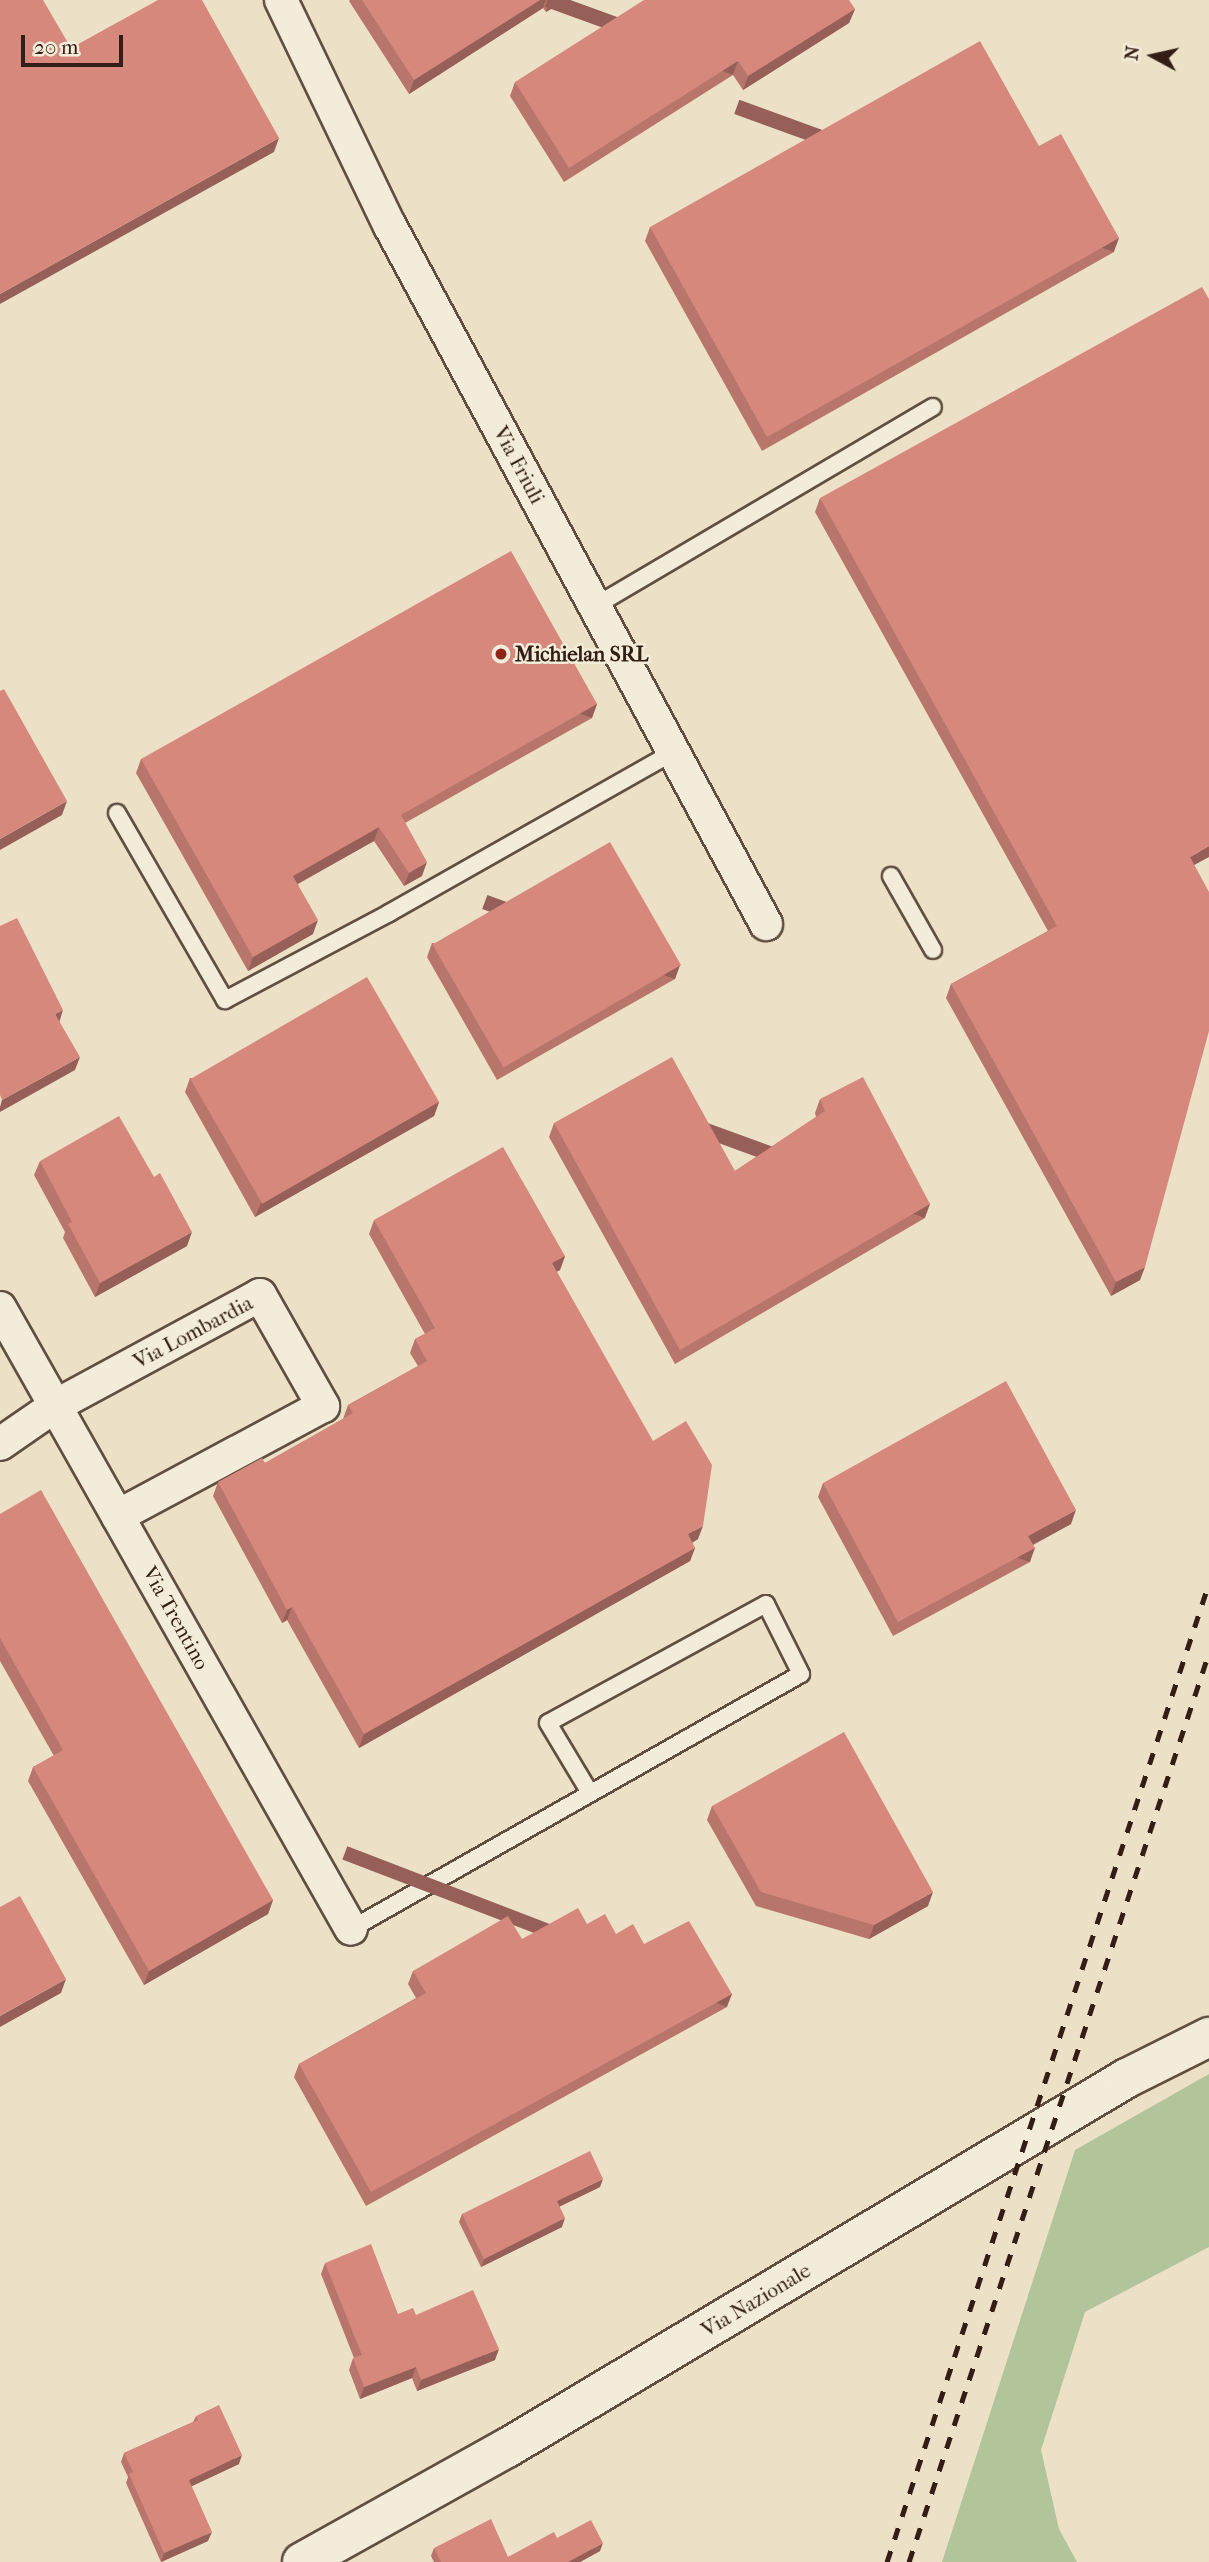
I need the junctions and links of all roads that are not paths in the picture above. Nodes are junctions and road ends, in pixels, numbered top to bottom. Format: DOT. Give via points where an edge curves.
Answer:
graph roads {
  1 [pos="281,0"];
  2 [pos="933,407"];
  3 [pos="595,606"];
  4 [pos="673,752"];
  5 [pos="117,813"];
  6 [pos="891,876"];
  7 [pos="766,924"];
  8 [pos="933,950"];
  9 [pos="0,1308"];
  10 [pos="55,1406"];
  11 [pos="0,1444"];
  12 [pos="118,1516"];
  13 [pos="590,1793"];
  14 [pos="351,1929"];
  15 [pos="1209,2037"];
  16 [pos="302,2562"];
  1 -- 3 [label="street, Via Friuli" via="390,226"];
  2 -- 3 [label="lane"];
  3 -- 4 [label="street, Via Friuli"];
  4 -- 5 [label="lane" via="225,1000"];
  4 -- 7 [label="street, Via Friuli"];
  6 -- 8 [label="lane"];
  9 -- 10 [label="street, Via Trentino"];
  10 -- 11 [label="street, Via Lombardia"];
  10 -- 12 [label="street, Via Trentino"];
  10 -- 12 [label="street, Via Lombardia" via="260,1295 323,1406"];
  12 -- 14 [label="street, Via Trentino"];
  13 -- 13 [label="lane" via="801,1674 766,1604 548,1723"];
  13 -- 14 [label="lane"];
  15 -- 16 [label="street, Via Nazionale" via="1127,2078 507,2448"];
}
